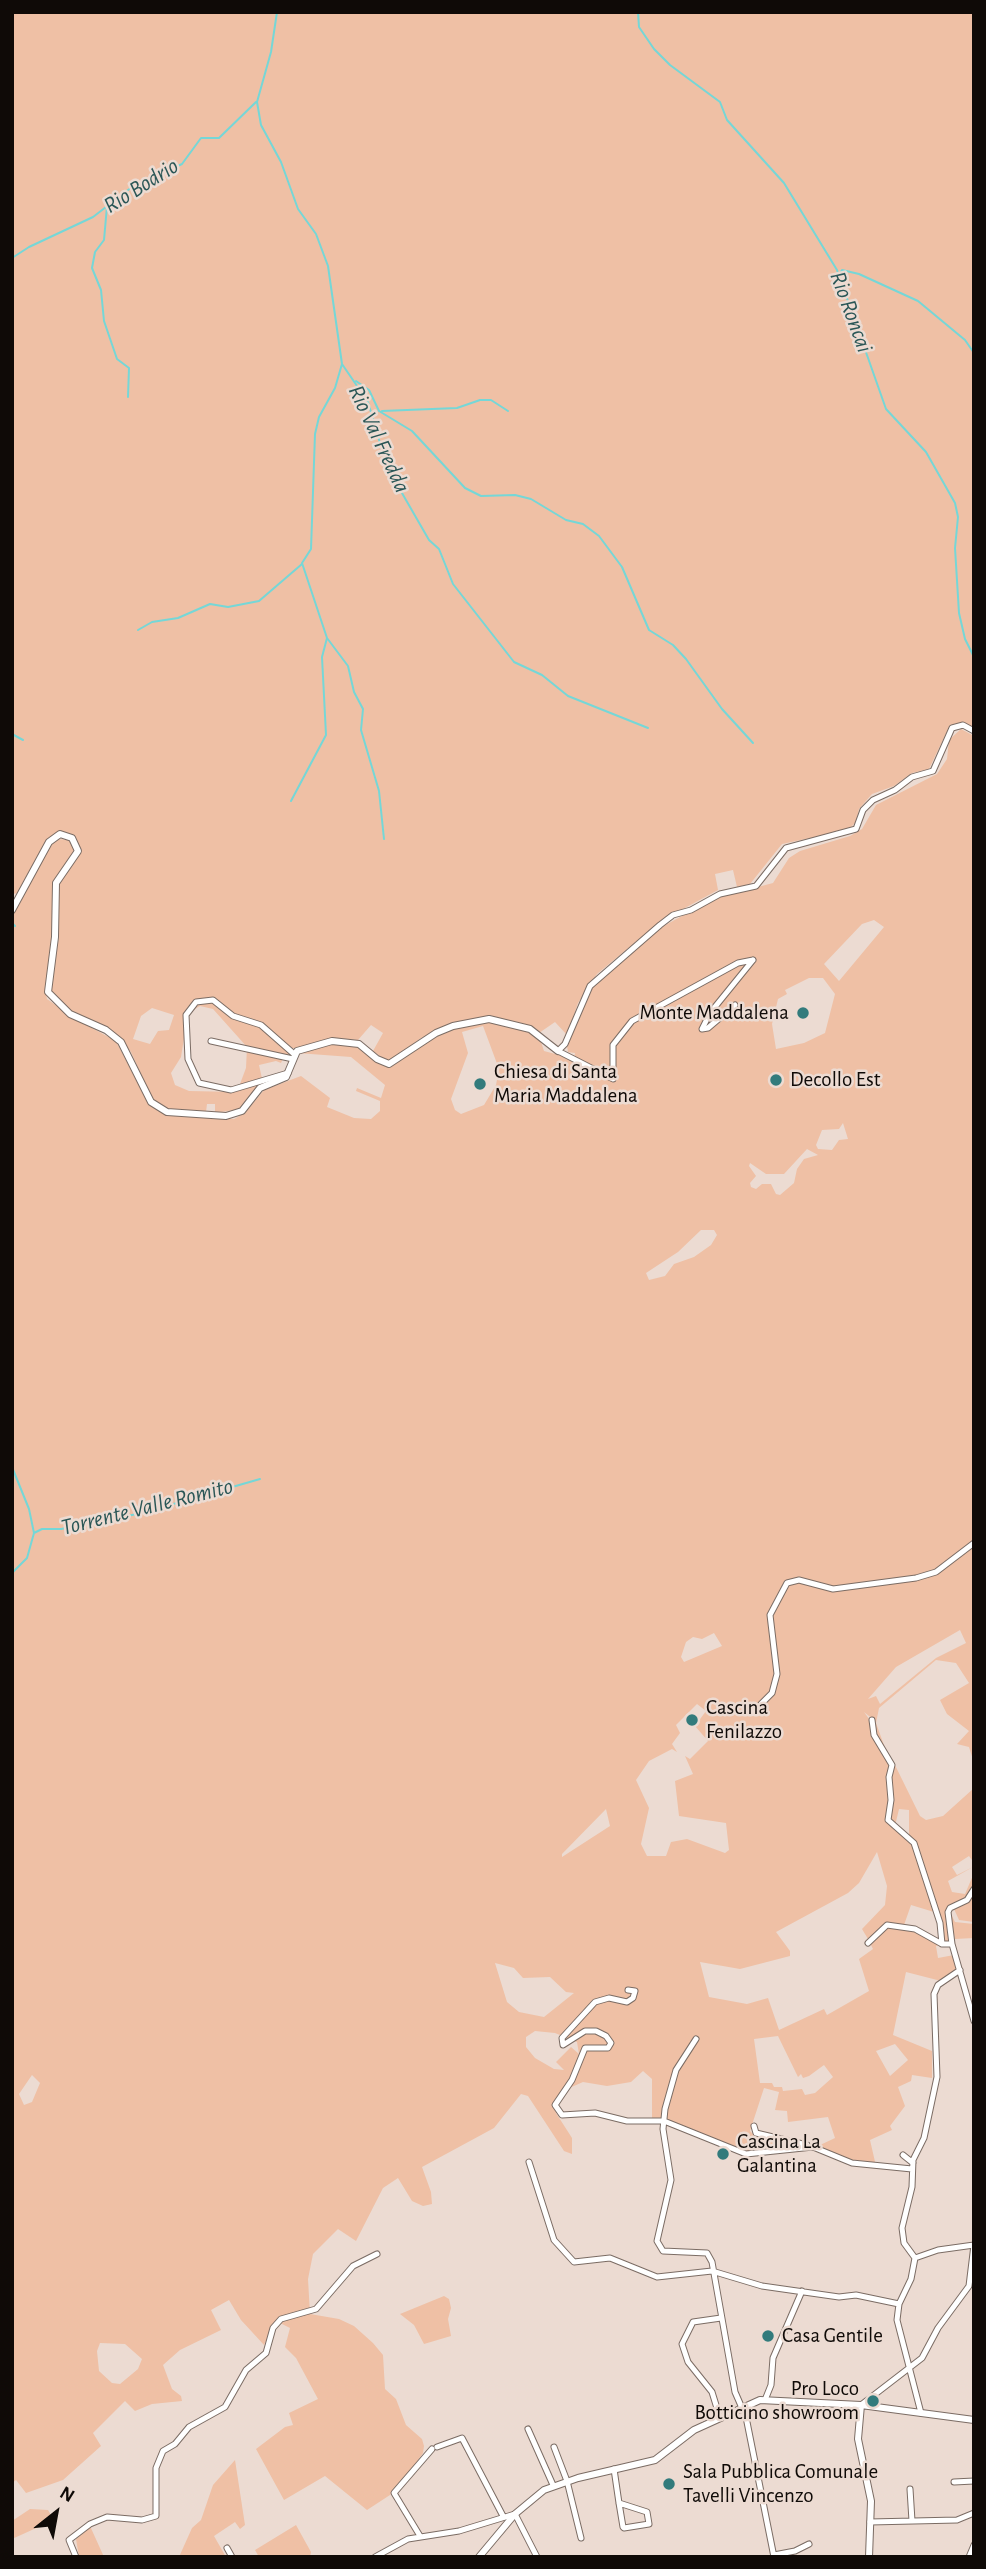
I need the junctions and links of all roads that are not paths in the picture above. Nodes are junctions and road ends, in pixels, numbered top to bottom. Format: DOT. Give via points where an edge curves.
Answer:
graph roads {
  1 [pos="974,731"];
  2 [pos="12,910"];
  3 [pos="735,1005"];
  4 [pos="211,1041"];
  5 [pos="558,1051"];
  6 [pos="294,1056"];
  7 [pos="288,1073"];
  8 [pos="974,1543"];
  9 [pos="761,1704"];
  10 [pos="873,1720"];
  11 [pos="974,1889"];
  12 [pos="868,1943"];
  13 [pos="942,1944"];
  14 [pos="952,1944"];
  15 [pos="960,1970"];
  16 [pos="628,1990"];
  17 [pos="974,2021"];
  18 [pos="696,2039"];
  19 [pos="664,2121"];
  20 [pos="754,2126"];
  21 [pos="813,2147"];
  22 [pos="903,2155"];
  23 [pos="529,2162"];
  24 [pos="912,2166"];
  25 [pos="974,2245"];
  26 [pos="377,2254"];
  27 [pos="915,2258"];
  28 [pos="712,2272"];
  29 [pos="973,2275"];
  30 [pos="802,2291"];
  31 [pos="965,2293"];
  32 [pos="974,2294"];
  33 [pos="899,2304"];
  34 [pos="721,2318"];
  35 [pos="909,2370"];
  36 [pos="765,2400"];
  37 [pos="861,2405"];
  38 [pos="743,2407"];
  39 [pos="921,2413"];
  40 [pos="720,2418"];
  41 [pos="974,2420"];
  42 [pos="528,2429"];
  43 [pos="554,2447"];
  44 [pos="614,2469"];
  45 [pos="974,2480"];
  46 [pos="567,2481"];
  47 [pos="954,2482"];
  48 [pos="553,2485"];
  49 [pos="910,2489"];
  50 [pos="619,2503"];
  51 [pos="974,2513"];
  52 [pos="515,2514"];
  53 [pos="503,2516"];
  54 [pos="912,2521"];
  55 [pos="491,2522"];
  56 [pos="870,2522"];
  57 [pos="503,2528"];
  58 [pos="420,2536"];
  59 [pos="581,2538"];
  60 [pos="808,2544"];
  61 [pos="974,2546"];
  62 [pos="227,2548"];
  63 [pos="377,2556"];
  64 [pos="774,2556"];
  65 [pos="75,2557"];
  66 [pos="232,2557"];
  67 [pos="479,2557"];
  68 [pos="537,2557"];
  69 [pos="868,2557"];
  70 [pos="969,2557"];
  1 -- 5 [label="street" via="963,725 953,728 933,771 912,776 873,800 863,810 856,829 786,848 756,886 720,894 673,915 590,986"];
  2 -- 7 [label="street" via="53,837 72,838 78,851 56,883 48,992 70,1014 121,1042 155,1106 180,1114 230,1115 242,1111 260,1088"];
  3 -- 5 [label="street" via="702,1029 752,962 750,958 632,1021 613,1045 612,1079"];
  4 -- 6 [label="street"];
  5 -- 6 [label="street" via="530,1029 489,1019 436,1033 389,1064 353,1042 319,1043"];
  6 -- 7 [label="street"];
  6 -- 7 [label="street" via="261,1025 233,1016 213,1000 196,1002 186,1015 188,1059 199,1083 231,1090"];
  8 -- 9 [label="street" via="936,1572 916,1578 833,1589 799,1580 787,1583 770,1615 777,1674 772,1693"];
  10 -- 13 [label="street" via="874,1735 892,1765 888,1820 914,1843 940,1923"];
  11 -- 14 [label="street" via="967,1900 948,1912"];
  12 -- 13 [label="street" via="887,1925 923,1931"];
  13 -- 14 [label="street"];
  14 -- 15 [label="street"];
  15 -- 17 [label="street"];
  15 -- 24 [label="street" via="938,1985 934,1994 936,2077 924,2138"];
  16 -- 19 [label="street" via="635,1991 633,1998 595,2003 562,2038 563,2045 585,2031 596,2031 611,2043 608,2048 585,2048 555,2105 562,2115 595,2113 627,2122"];
  18 -- 19 [label="street" via="676,2070"];
  19 -- 21 [label="street" via="746,2154"];
  19 -- 28 [label="street" via="671,2180 659,2249 707,2253"];
  20 -- 21 [label="street" via="756,2133"];
  21 -- 24 [label="street" via="852,2164"];
  22 -- 24 [label="street"];
  23 -- 28 [label="street" via="554,2240 574,2262 610,2258 668,2278"];
  24 -- 27 [label="street" via="902,2228 904,2243"];
  25 -- 27 [label="street"];
  25 -- 29 [label="street"];
  26 -- 65 [label="street" via="353,2266 316,2309 281,2319 273,2328 267,2353 246,2370 225,2407 189,2427 160,2454 156,2516 149,2520 110,2516 97,2520 69,2540"];
  27 -- 33 [label="street"];
  28 -- 30 [label="street"];
  28 -- 34 [label="street"];
  29 -- 31 [label="street"];
  30 -- 33 [label="street"];
  30 -- 36 [label="street" via="773,2358"];
  31 -- 32 [label="street"];
  31 -- 35 [label="street"];
  33 -- 35 [label="street" via="897,2320"];
  34 -- 38 [label="street" via="735,2392"];
  34 -- 40 [label="street" via="693,2322 682,2344 688,2362 712,2392"];
  35 -- 37 [label="street"];
  35 -- 39 [label="street"];
  36 -- 37 [label="street"];
  36 -- 38 [label="street"];
  37 -- 39 [label="street"];
  37 -- 56 [label="street" via="858,2439 870,2486"];
  38 -- 40 [label="street"];
  38 -- 64 [label="street"];
  39 -- 41 [label="street"];
  40 -- 44 [label="street" via="687,2435 661,2458"];
  42 -- 48 [label="street"];
  43 -- 46 [label="street"];
  44 -- 46 [label="street"];
  44 -- 50 [label="street"];
  45 -- 47 [label="street"];
  46 -- 48 [label="street"];
  46 -- 59 [label="street"];
  48 -- 52 [label="street"];
  49 -- 54 [label="street"];
  50 -- 50 [label="street" via="624,2528 649,2524 647,2512"];
  51 -- 54 [label="street" via="957,2520"];
  52 -- 53 [label="street"];
  52 -- 57 [label="street"];
  52 -- 68 [label="street"];
  53 -- 55 [label="street"];
  53 -- 58 [label="street" via="462,2438 434,2448 394,2493"];
  54 -- 56 [label="street"];
  55 -- 57 [label="street"];
  55 -- 58 [label="street"];
  56 -- 69 [label="street"];
  57 -- 67 [label="street"];
  58 -- 63 [label="street"];
  60 -- 64 [label="street"];
  61 -- 70 [label="street"];
  62 -- 66 [label="street"];
}
